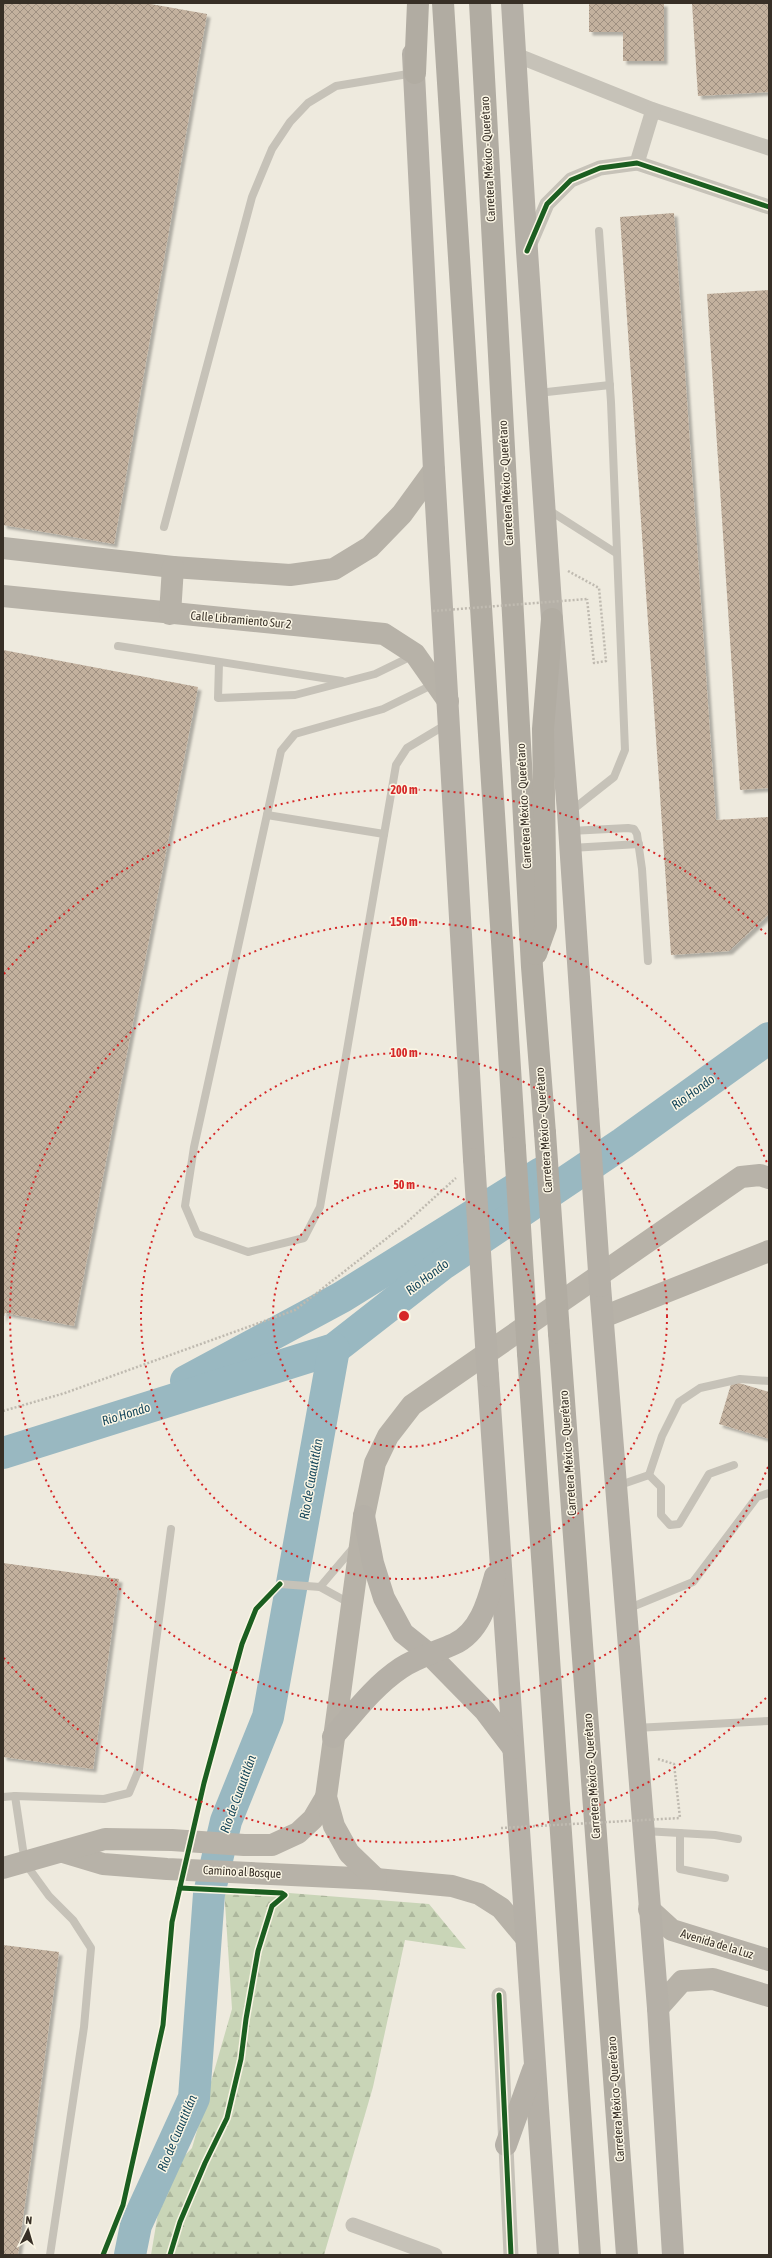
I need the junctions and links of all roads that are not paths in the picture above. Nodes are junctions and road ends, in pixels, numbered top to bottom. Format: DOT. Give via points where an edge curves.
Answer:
graph roads {
  1 [pos="409,3"];
  2 [pos="418,3"];
  3 [pos="443,3"];
  4 [pos="480,3"];
  5 [pos="512,3"];
  6 [pos="516,55"];
  7 [pos="414,73"];
  8 [pos="653,110"];
  9 [pos="769,148"];
  10 [pos="637,163"];
  11 [pos="769,207"];
  12 [pos="599,231"];
  13 [pos="527,251"];
  14 [pos="610,385"];
  15 [pos="537,393"];
  16 [pos="434,470"];
  17 [pos="544,508"];
  18 [pos="164,527"];
  19 [pos="3,548"];
  20 [pos="616,553"];
  21 [pos="173,567"];
  22 [pos="3,596"];
  23 [pos="170,614"];
  24 [pos="552,619"];
  25 [pos="118,646"];
  26 [pos="416,654"];
  27 [pos="219,663"];
  28 [pos="347,682"];
  29 [pos="436,683"];
  30 [pos="448,701"];
  31 [pos="450,723"];
  32 [pos="267,815"];
  33 [pos="570,830"];
  34 [pos="384,834"];
  35 [pos="639,844"];
  36 [pos="648,961"];
  37 [pos="532,967"];
  38 [pos="769,1178"];
  39 [pos="769,1251"];
  40 [pos="603,1316"];
  41 [pos="769,1381"];
  42 [pos="734,1465"];
  43 [pos="649,1475"];
  44 [pos="615,1486"];
  45 [pos="769,1493"];
  46 [pos="364,1516"];
  47 [pos="171,1529"];
  48 [pos="361,1540"];
  49 [pos="499,1559"];
  50 [pos="280,1584"];
  51 [pos="320,1588"];
  52 [pos="352,1604"];
  53 [pos="625,1610"];
  54 [pos="428,1653"];
  55 [pos="769,1722"];
  56 [pos="634,1728"];
  57 [pos="333,1737"];
  58 [pos="513,1748"];
  59 [pos="15,1796"];
  60 [pos="3,1797"];
  61 [pos="326,1797"];
  62 [pos="643,1831"];
  63 [pos="680,1833"];
  64 [pos="738,1839"];
  65 [pos="63,1852"];
  66 [pos="25,1863"];
  67 [pos="3,1868"];
  68 [pos="725,1878"];
  69 [pos="376,1879"];
  70 [pos="649,1909"];
  71 [pos="526,1938"];
  72 [pos="769,1960"];
  73 [pos="499,1995"];
  74 [pos="769,1996"];
  75 [pos="658,2008"];
  76 [pos="536,2061"];
  77 [pos="506,2145"];
  78 [pos="621,2156"];
  79 [pos="353,2225"];
  80 [pos="50,2255"];
  81 [pos="435,2255"];
  82 [pos="511,2255"];
  83 [pos="548,2255"];
  84 [pos="590,2255"];
  85 [pos="627,2255"];
  86 [pos="640,2255"];
  87 [pos="672,2255"];
  1 -- 7 [label="main road"];
  2 -- 7 [label="highway"];
  3 -- 84 [label="highway, bridge" via="528,1353"];
  4 -- 37 [label="highway, Carretera México - Querétaro"];
  5 -- 6 [label="main road"];
  6 -- 8 [label="street"];
  6 -- 13 [label="main road"];
  7 -- 16 [label="main road"];
  7 -- 18 [label="lane" via="336,86 308,103 272,149 252,197"];
  8 -- 9 [label="street"];
  8 -- 10 [label="street"];
  10 -- 11 [label="street"];
  10 -- 13 [label="street" via="600,168 571,180 547,204"];
  12 -- 14 [label="lane"];
  13 -- 15 [label="main road"];
  14 -- 15 [label="lane"];
  14 -- 20 [label="lane"];
  15 -- 17 [label="main road"];
  16 -- 21 [label="main road" via="402,514 370,547 334,569 290,576"];
  16 -- 30 [label="main road"];
  17 -- 20 [label="lane"];
  17 -- 24 [label="main road"];
  19 -- 21 [label="main road"];
  20 -- 33 [label="lane" via="625,750 614,778"];
  21 -- 23 [label="main road"];
  22 -- 23 [label="main road, Calle Libramiento Sur 2"];
  23 -- 26 [label="main road, Calle Libramiento Sur 2" via="384,634"];
  24 -- 33 [label="main road"];
  24 -- 37 [label="highway" via="543,728 546,926"];
  25 -- 27 [label="lane"];
  26 -- 28 [label="lane" via="375,674"];
  26 -- 29 [label="main road, Calle Libramiento Sur 2"];
  27 -- 28 [label="lane"];
  27 -- 28 [label="lane" via="218,698 295,695"];
  29 -- 30 [label="main road, Calle Libramiento Sur 2"];
  29 -- 32 [label="lane" via="383,709 295,734 281,751"];
  30 -- 31 [label="main road"];
  31 -- 34 [label="lane" via="407,748 396,765"];
  31 -- 49 [label="main road, bridge"];
  32 -- 34 [label="lane"];
  32 -- 34 [label="lane" via="194,1147 185,1206 197,1234 248,1252 304,1238 320,1207"];
  33 -- 35 [label="lane"];
  33 -- 35 [label="lane" via="634,829"];
  33 -- 40 [label="main road, bridge"];
  35 -- 36 [label="lane"];
  37 -- 78 [label="highway, Carretera México - Querétaro, bridge"];
  38 -- 46 [label="main road" via="760,1174 740,1177 412,1405 388,1436 375,1463"];
  39 -- 40 [label="main road"];
  40 -- 44 [label="main road"];
  41 -- 43 [label="lane" via="740,1378 700,1388 679,1402 662,1436"];
  42 -- 43 [label="lane" via="709,1474 679,1524 670,1525 661,1515 661,1487"];
  43 -- 44 [label="lane"];
  44 -- 53 [label="main road"];
  45 -- 53 [label="lane" via="757,1497 693,1582"];
  46 -- 48 [label="main road"];
  46 -- 54 [label="main road" via="373,1563 384,1598 403,1633"];
  47 -- 59 [label="lane" via="139,1769 129,1793 104,1799"];
  48 -- 51 [label="lane"];
  48 -- 52 [label="main road"];
  49 -- 54 [label="main road" via="487,1605 474,1628 455,1644"];
  49 -- 58 [label="main road"];
  50 -- 51 [label="lane"];
  51 -- 52 [label="lane"];
  52 -- 57 [label="main road"];
  53 -- 56 [label="main road"];
  54 -- 57 [label="main road" via="401,1668 373,1692"];
  54 -- 58 [label="main road" via="485,1711"];
  55 -- 56 [label="lane"];
  56 -- 62 [label="main road"];
  57 -- 61 [label="main road"];
  58 -- 71 [label="main road"];
  59 -- 60 [label="lane"];
  59 -- 66 [label="lane"];
  61 -- 65 [label="main road" via="313,1819 298,1833 272,1845 105,1839"];
  61 -- 69 [label="main road" via="334,1826 349,1853"];
  62 -- 63 [label="lane"];
  62 -- 70 [label="main road"];
  63 -- 64 [label="lane"];
  63 -- 68 [label="lane" via="680,1869"];
  65 -- 66 [label="main road"];
  65 -- 69 [label="main road, Camino al Bosque" via="103,1864"];
  66 -- 67 [label="main road"];
  66 -- 80 [label="lane" via="49,1896 73,1920 91,1948 84,2027"];
  69 -- 71 [label="main road, Camino al Bosque" via="452,1886 479,1894 501,1908"];
  70 -- 72 [label="main road, Avenida de la Luz" via="672,1930"];
  70 -- 75 [label="main road"];
  71 -- 76 [label="main road"];
  73 -- 77 [label="street"];
  74 -- 75 [label="main road" via="713,1979 682,1981"];
  75 -- 87 [label="main road"];
  76 -- 77 [label="main road"];
  76 -- 83 [label="main road"];
  77 -- 82 [label="street"];
  78 -- 85 [label="highway, Carretera México - Querétaro"];
  78 -- 86 [label="highway"];
  79 -- 81 [label="street"];
}
